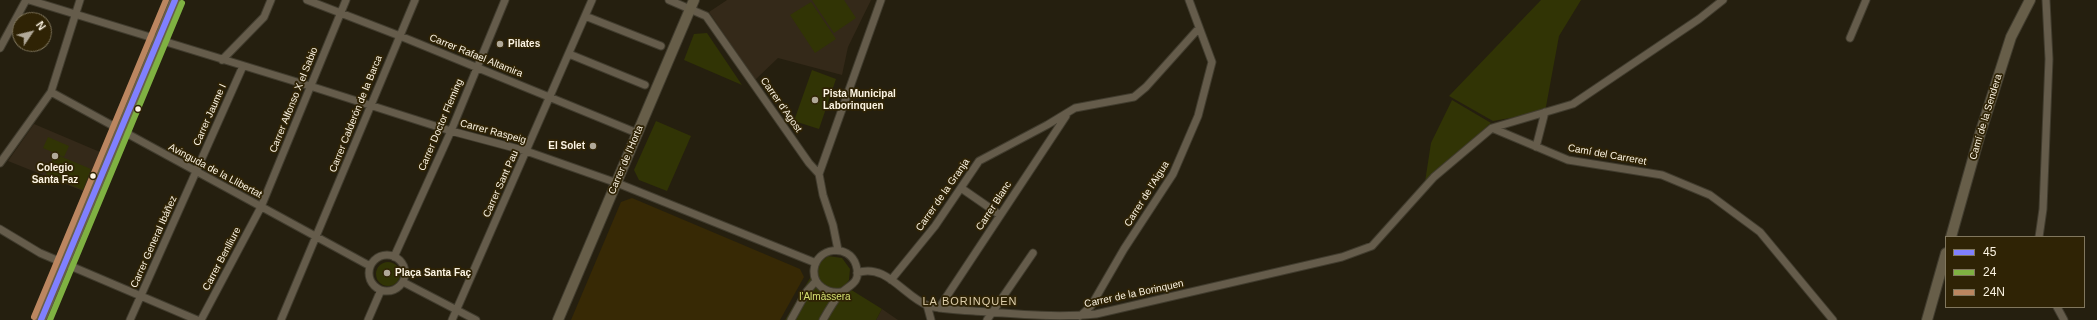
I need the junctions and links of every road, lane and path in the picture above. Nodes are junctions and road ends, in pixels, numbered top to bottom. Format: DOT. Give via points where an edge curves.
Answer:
graph roads {
  1 [pos="28,0"];
  2 [pos="80,0"];
  3 [pos="175,0"];
  4 [pos="271,0"];
  5 [pos="307,0"];
  6 [pos="346,0"];
  7 [pos="415,0"];
  8 [pos="505,0"];
  9 [pos="592,0"];
  10 [pos="669,0"];
  11 [pos="881,0"];
  12 [pos="1189,0"];
  13 [pos="1723,0"];
  14 [pos="1866,0"];
  15 [pos="2030,0"];
  16 [pos="2046,0"];
  17 [pos="692,4"];
  18 [pos="340,13"];
  19 [pos="76,15"];
  20 [pos="585,16"];
  21 [pos="1199,28"];
  22 [pos="400,36"];
  23 [pos="1850,38"];
  24 [pos="158,41"];
  25 [pos="660,46"];
  26 [pos="0,48"];
  27 [pos="569,54"];
  28 [pos="222,60"];
  29 [pos="243,66"];
  30 [pos="476,67"];
  31 [pos="645,85"];
  32 [pos="310,86"];
  33 [pos="51,92"];
  34 [pos="550,96"];
  35 [pos="371,105"];
  36 [pos="1545,112"];
  37 [pos="1067,115"];
  38 [pos="1492,128"];
  39 [pos="451,131"];
  40 [pos="121,132"];
  41 [pos="637,133"];
  42 [pos="1536,147"];
  43 [pos="526,151"];
  44 [pos="0,163"];
  45 [pos="196,172"];
  46 [pos="819,174"];
  47 [pos="616,182"];
  48 [pos="961,188"];
  49 [pos="261,207"];
  50 [pos="1000,215"];
  51 [pos="0,230"];
  52 [pos="317,236"];
  53 [pos="1951,236"];
  54 [pos="2039,236"];
  55 [pos="838,250"];
  56 [pos="1033,253"];
  57 [pos="394,257"];
  58 [pos="1945,257"];
  59 [pos="816,263"];
  60 [pos="65,264"];
  61 [pos="370,266"];
  62 [pos="857,273"];
  63 [pos="891,280"];
  64 [pos="816,281"];
  65 [pos="402,282"];
  66 [pos="382,290"];
  67 [pos="841,292"];
  68 [pos="141,295"];
  69 [pos="927,305"];
  70 [pos="939,308"];
  71 [pos="2058,308"];
  72 [pos="457,309"];
  73 [pos="993,313"];
  74 [pos="1079,318"];
  75 [pos="41,320"];
  76 [pos="130,320"];
  77 [pos="197,320"];
  78 [pos="201,320"];
  79 [pos="281,320"];
  80 [pos="368,320"];
  81 [pos="452,320"];
  82 [pos="476,320"];
  83 [pos="558,320"];
  84 [pos="791,320"];
  85 [pos="823,320"];
  86 [pos="931,320"];
  87 [pos="987,320"];
  88 [pos="1833,320"];
  89 [pos="1927,320"];
  90 [pos="2064,320"];
  1 -- 19 [label="street, Carrer Raspeig"];
  1 -- 26 [label="street"];
  2 -- 19 [label="street"];
  3 -- 24 [label="street"];
  4 -- 28 [label="street" via="264,17"];
  5 -- 18 [label="street, Carrer Rafael Altamira"];
  6 -- 18 [label="street, Carrer Alfonso X el Sabio"];
  7 -- 22 [label="street, Carrer Calderón de la Barca"];
  8 -- 30 [label="street, Carrer Doctor Fleming"];
  9 -- 20 [label="street, Carrer Sant Pau"];
  10 -- 17 [label="street, Carrer d'Agost"];
  11 -- 46 [label="street"];
  12 -- 21 [label="street, Carrer de l'Aigua"];
  13 -- 36 [label="street" via="1573,104"];
  14 -- 23 [label="street"];
  15 -- 53 [label="street, Camí de la Sendera" via="2011,37"];
  16 -- 54 [label="street" via="2048,60"];
  17 -- 41 [label="street, Carrer de l'Horta"];
  17 -- 46 [label="street, Carrer d'Agost" via="706,16"];
  18 -- 22 [label="street, Carrer Rafael Altamira"];
  18 -- 32 [label="street, Carrer Alfonso X el Sabio"];
  19 -- 24 [label="street, Carrer Raspeig"];
  19 -- 33 [label="street"];
  20 -- 25 [label="street"];
  20 -- 27 [label="street, Carrer Sant Pau"];
  21 -- 37 [label="street, Carrer de la Granja" via="1134,97 1075,108"];
  21 -- 74 [label="street, Carrer de l'Aigua" via="1212,62 1198,116 1186,146 1173,174 1124,249 1091,306"];
  22 -- 30 [label="street, Carrer Rafael Altamira"];
  22 -- 35 [label="street, Carrer Calderón de la Barca"];
  24 -- 28 [label="street, Carrer Raspeig"];
  24 -- 40 [label="street"];
  27 -- 31 [label="street"];
  27 -- 34 [label="street, Carrer Sant Pau"];
  28 -- 29 [label="street, Carrer Raspeig"];
  29 -- 32 [label="street, Carrer Raspeig"];
  29 -- 45 [label="street, Carrer Jaume I"];
  30 -- 34 [label="street, Carrer Rafael Altamira"];
  30 -- 39 [label="street, Carrer Doctor Fleming"];
  32 -- 35 [label="street, Carrer Raspeig"];
  32 -- 49 [label="street, Carrer Alfonso X el Sabio"];
  33 -- 40 [label="street, Avinguda de la Llibertat"];
  33 -- 44 [label="street"];
  34 -- 41 [label="street, Carrer Rafael Altamira"];
  34 -- 43 [label="street, Carrer Sant Pau"];
  35 -- 39 [label="street, Carrer Raspeig"];
  35 -- 52 [label="street, Carrer Calderón de la Barca"];
  36 -- 38 [label="street"];
  36 -- 42 [label="street"];
  37 -- 48 [label="street, Carrer de la Granja" via="979,161"];
  37 -- 50 [label="street, Carrer Blanc"];
  38 -- 42 [label="street, Camí del Carreret"];
  38 -- 74 [label="street, Carrer de la Borinquen" via="1434,177 1372,246 1342,257"];
  39 -- 43 [label="street, Carrer Raspeig"];
  39 -- 57 [label="street, Carrer Doctor Fleming"];
  40 -- 45 [label="street, Avinguda de la Llibertat"];
  40 -- 60 [label="street"];
  41 -- 47 [label="street, Carrer de l'Horta"];
  42 -- 88 [label="street, Camí del Carreret" via="1568,160 1662,175 1710,195 1760,232"];
  43 -- 47 [label="street, Carrer Raspeig"];
  43 -- 72 [label="street, Carrer Sant Pau"];
  45 -- 49 [label="street, Avinguda de la Llibertat"];
  45 -- 68 [label="street, Carrer General Ibáñez"];
  46 -- 55 [label="street" via="822,195 833,225"];
  47 -- 59 [label="street, Carrer Raspeig"];
  47 -- 83 [label="street, Carrer de l'Horta"];
  48 -- 50 [label="street"];
  48 -- 63 [label="street, Carrer de la Granja" via="935,226"];
  49 -- 52 [label="street, Avinguda de la Llibertat"];
  49 -- 78 [label="street, Carrer Benlliure"];
  50 -- 70 [label="street, Carrer Blanc"];
  51 -- 60 [label="street"];
  52 -- 61 [label="street, Avinguda de la Llibertat"];
  52 -- 79 [label="street, Carrer Calderón de la Barca"];
  55 -- 59 [label="street" via="826,252"];
  55 -- 62 [label="street" via="853,258"];
  56 -- 73 [label="street"];
  57 -- 61 [label="street" via="383,256"];
  57 -- 65 [label="street" via="399,260 405,271"];
  58 -- 89 [label="street"];
  59 -- 64 [label="street"];
  60 -- 68 [label="street"];
  60 -- 75 [label="street"];
  61 -- 66 [label="street" via="370,281"];
  62 -- 63 [label="street, Carrer de la Borinquen" via="864,270 875,272"];
  62 -- 67 [label="street" via="850,288"];
  63 -- 69 [label="street, Carrer de la Borinquen"];
  64 -- 67 [label="street" via="822,288 831,292"];
  64 -- 84 [label="street" via="806,291"];
  65 -- 66 [label="street" via="393,290"];
  65 -- 72 [label="street"];
  66 -- 80 [label="street"];
  67 -- 85 [label="street"];
  68 -- 76 [label="street, Carrer General Ibáñez"];
  68 -- 77 [label="street"];
  69 -- 70 [label="street, Carrer de la Borinquen"];
  69 -- 86 [label="street"];
  70 -- 73 [label="street, Carrer de la Borinquen"];
  71 -- 90 [label="street"];
  72 -- 81 [label="street, Carrer Sant Pau"];
  72 -- 82 [label="street"];
  73 -- 74 [label="street, Carrer de la Borinquen"];
  73 -- 87 [label="street"];
}
